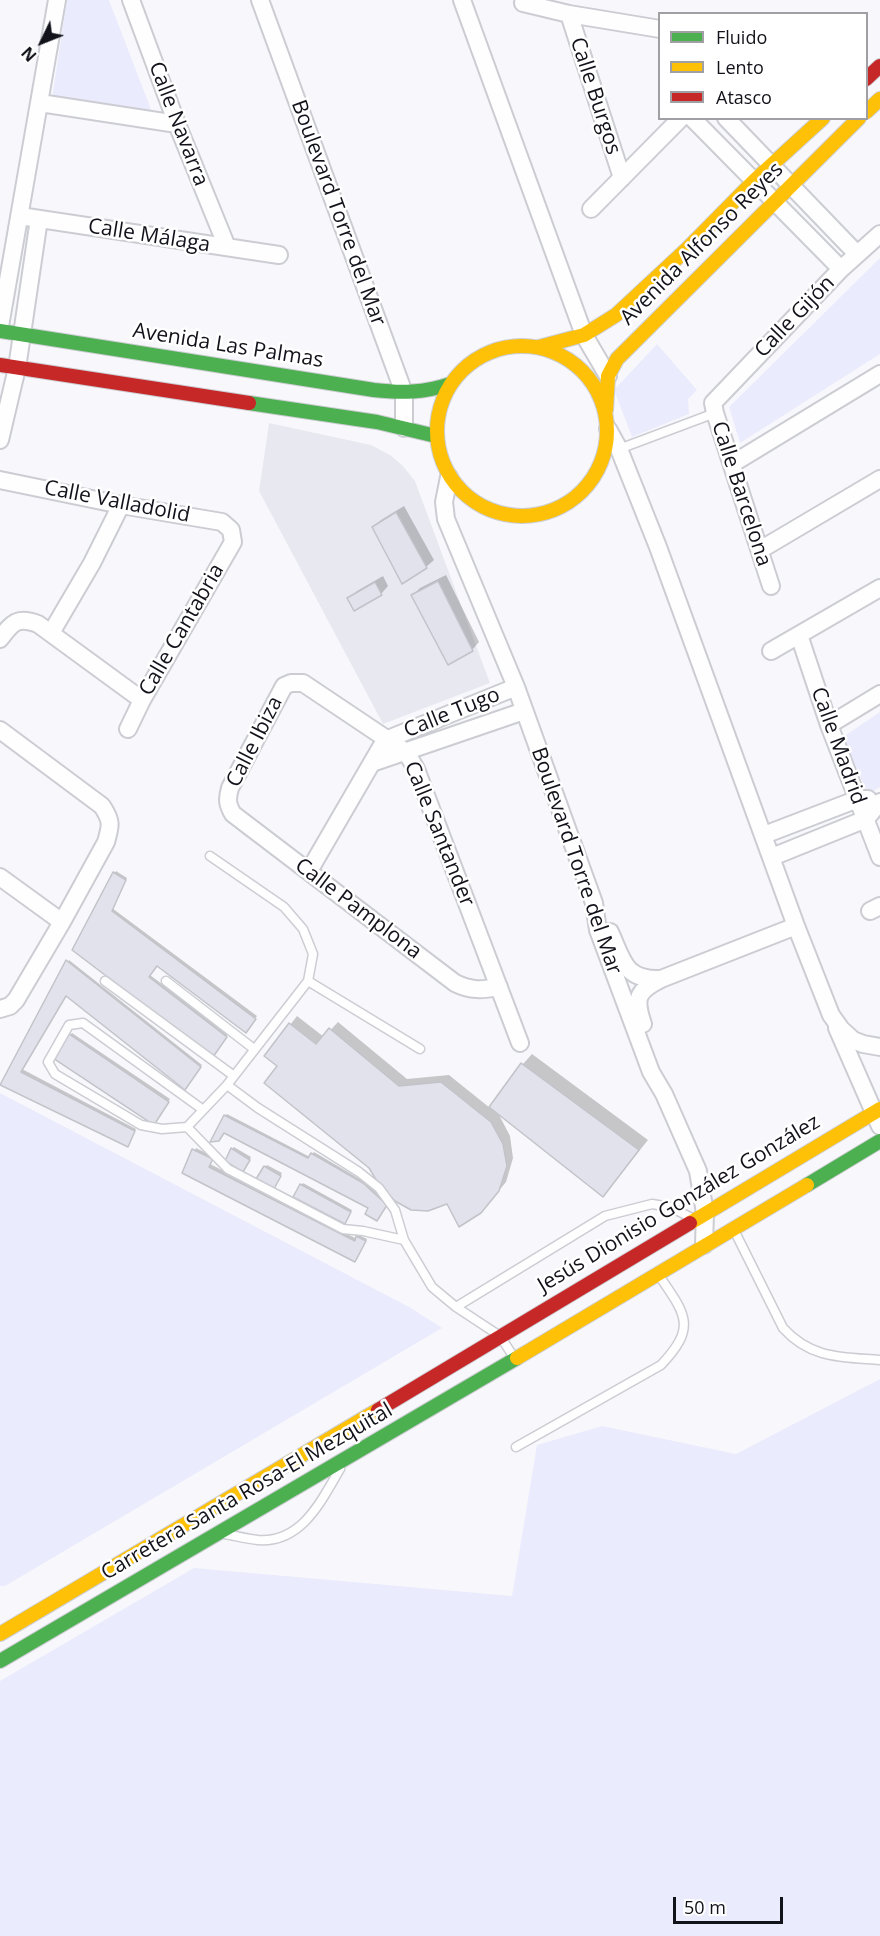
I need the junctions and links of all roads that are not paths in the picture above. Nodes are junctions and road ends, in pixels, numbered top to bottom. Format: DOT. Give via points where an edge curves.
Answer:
graph roads {
  1 [pos="57,0"];
  2 [pos="131,0"];
  3 [pos="260,0"];
  4 [pos="462,0"];
  5 [pos="523,3"];
  6 [pos="569,14"];
  7 [pos="658,29"];
  8 [pos="880,66"];
  9 [pos="868,78"];
  10 [pos="880,99"];
  11 [pos="40,103"];
  12 [pos="868,111"];
  13 [pos="679,120"];
  14 [pos="694,120"];
  15 [pos="728,120"];
  16 [pos="821,120"];
  17 [pos="857,120"];
  18 [pos="177,124"];
  19 [pos="771,166"];
  20 [pos="622,177"];
  21 [pos="754,181"];
  22 [pos="790,185"];
  23 [pos="774,201"];
  24 [pos="591,209"];
  25 [pos="20,216"];
  26 [pos="39,219"];
  27 [pos="880,234"];
  28 [pos="227,248"];
  29 [pos="279,255"];
  30 [pos="857,255"];
  31 [pos="841,269"];
  32 [pos="0,326"];
  33 [pos="0,331"];
  34 [pos="22,335"];
  35 [pos="584,335"];
  36 [pos="539,347"];
  37 [pos="0,365"];
  38 [pos="17,368"];
  39 [pos="880,374"];
  40 [pos="609,376"];
  41 [pos="450,384"];
  42 [pos="404,393"];
  43 [pos="714,408"];
  44 [pos="607,422"];
  45 [pos="404,428"];
  46 [pos="436,436"];
  47 [pos="0,440"];
  48 [pos="619,449"];
  49 [pos="732,465"];
  50 [pos="449,477"];
  51 [pos="880,479"];
  52 [pos="0,480"];
  53 [pos="121,505"];
  54 [pos="231,530"];
  55 [pos="760,550"];
  56 [pos="771,586"];
  57 [pos="880,588"];
  58 [pos="51,633"];
  59 [pos="799,635"];
  60 [pos="0,639"];
  61 [pos="771,651"];
  62 [pos="291,683"];
  63 [pos="516,687"];
  64 [pos="880,694"];
  65 [pos="142,700"];
  66 [pos="524,711"];
  67 [pos="451,713"];
  68 [pos="829,725"];
  69 [pos="128,729"];
  70 [pos="0,730"];
  71 [pos="459,734"];
  72 [pos="388,739"];
  73 [pos="406,752"];
  74 [pos="372,763"];
  75 [pos="858,799"];
  76 [pos="880,801"];
  77 [pos="228,806"];
  78 [pos="866,819"];
  79 [pos="764,835"];
  80 [pos="210,856"];
  81 [pos="772,857"];
  82 [pos="880,857"];
  83 [pos="309,871"];
  84 [pos="0,877"];
  85 [pos="594,903"];
  86 [pos="62,922"];
  87 [pos="796,926"];
  88 [pos="661,979"];
  89 [pos="105,981"];
  90 [pos="166,981"];
  91 [pos="308,981"];
  92 [pos="499,987"];
  93 [pos="0,1009"];
  94 [pos="831,1015"];
  95 [pos="520,1043"];
  96 [pos="880,1047"];
  97 [pos="254,1049"];
  98 [pos="420,1049"];
  99 [pos="234,1076"];
  100 [pos="227,1085"];
  101 [pos="664,1094"];
  102 [pos="202,1109"];
  103 [pos="878,1116"];
  104 [pos="187,1127"];
  105 [pos="880,1141"];
  106 [pos="699,1216"];
  107 [pos="734,1229"];
  108 [pos="404,1240"];
  109 [pos="704,1245"];
  110 [pos="658,1274"];
  111 [pos="456,1307"];
  112 [pos="500,1336"];
  113 [pos="515,1359"];
  114 [pos="880,1360"];
  115 [pos="516,1447"];
  116 [pos="346,1458"];
  117 [pos="219,1533"];
  118 [pos="0,1634"];
  119 [pos="0,1661"];
  1 -- 11 [label="street"];
  2 -- 18 [label="street, Calle Navarra"];
  3 -- 42 [label="street, Boulevard Torre del Mar"];
  4 -- 35 [label="street"];
  5 -- 6 [label="street"];
  6 -- 7 [label="street"];
  6 -- 20 [label="street, Calle Burgos"];
  8 -- 9 [label="street"];
  10 -- 12 [label="street"];
  11 -- 18 [label="street"];
  11 -- 25 [label="street"];
  13 -- 20 [label="street"];
  14 -- 21 [label="street"];
  15 -- 19 [label="street"];
  16 -- 19 [label="street, Avenida Alfonso Reyes"];
  17 -- 22 [label="street, Avenida Alfonso Reyes"];
  18 -- 28 [label="street, Calle Navarra"];
  19 -- 21 [label="street, Avenida Alfonso Reyes"];
  19 -- 22 [label="street"];
  20 -- 24 [label="street"];
  21 -- 23 [label="street"];
  21 -- 35 [label="street, Avenida Alfonso Reyes" via="638,296"];
  22 -- 23 [label="street, Avenida Alfonso Reyes"];
  22 -- 30 [label="street"];
  23 -- 31 [label="street"];
  23 -- 40 [label="street, Avenida Alfonso Reyes" via="617,359"];
  25 -- 26 [label="street, Calle Málaga"];
  25 -- 32 [label="street"];
  26 -- 28 [label="street, Calle Málaga"];
  26 -- 34 [label="street"];
  27 -- 30 [label="street, Calle Gijón"];
  28 -- 29 [label="street, Calle Málaga"];
  30 -- 31 [label="street, Calle Gijón"];
  31 -- 43 [label="street, Calle Gijón"];
  33 -- 34 [label="street, Avenida Las Palmas"];
  34 -- 38 [label="street"];
  34 -- 42 [label="street, Avenida Las Palmas"];
  35 -- 36 [label="street, Avenida Alfonso Reyes"];
  35 -- 40 [label="street"];
  36 -- 41 [label="street" via="514,346 489,352 467,365"];
  36 -- 44 [label="street" via="563,356 583,371 598,391"];
  37 -- 38 [label="street"];
  38 -- 45 [label="street"];
  38 -- 47 [label="street"];
  39 -- 49 [label="street"];
  40 -- 44 [label="street, Avenida Alfonso Reyes"];
  41 -- 42 [label="street, Avenida Las Palmas" via="431,391"];
  41 -- 46 [label="street" via="439,409"];
  42 -- 45 [label="street, Boulevard Torre del Mar"];
  43 -- 48 [label="lane"];
  43 -- 49 [label="street, Calle Barcelona"];
  44 -- 48 [label="street"];
  44 -- 50 [label="street" via="605,454 595,477 579,496 550,512 510,516 486,509 465,496"];
  45 -- 46 [label="street"];
  46 -- 50 [label="street"];
  48 -- 79 [label="street"];
  49 -- 55 [label="street, Calle Barcelona"];
  50 -- 63 [label="street, Boulevard Torre del Mar" via="444,502 446,519"];
  51 -- 55 [label="street"];
  52 -- 53 [label="street, Calle Valladolid"];
  53 -- 54 [label="street, Calle Valladolid" via="222,522"];
  53 -- 58 [label="street"];
  54 -- 65 [label="street, Calle Cantabria" via="232,542"];
  55 -- 56 [label="street, Calle Barcelona"];
  57 -- 59 [label="street"];
  58 -- 60 [label="street" via="30,621 20,621"];
  58 -- 65 [label="street"];
  59 -- 61 [label="street"];
  59 -- 68 [label="street, Calle Madrid"];
  62 -- 72 [label="street, Calle Santander" via="303,682"];
  62 -- 77 [label="street, Calle Ibiza" via="279,694 230,788"];
  63 -- 66 [label="street, Boulevard Torre del Mar"];
  63 -- 67 [label="street, Calle Tugo"];
  64 -- 68 [label="street"];
  65 -- 69 [label="street, Calle Cantabria"];
  66 -- 71 [label="street, Calle Tugo"];
  66 -- 85 [label="street, Boulevard Torre del Mar"];
  67 -- 71 [label="street"];
  67 -- 72 [label="street, Calle Tugo"];
  68 -- 75 [label="street, Calle Madrid"];
  70 -- 86 [label="street" via="96,801 111,818 106,842"];
  71 -- 73 [label="street, Calle Tugo"];
  72 -- 73 [label="street, Calle Santander"];
  72 -- 74 [label="street"];
  73 -- 74 [label="street, Calle Tugo"];
  73 -- 92 [label="street, Calle Santander" via="416,769"];
  74 -- 83 [label="street"];
  75 -- 76 [label="street"];
  75 -- 78 [label="street, Calle Madrid"];
  75 -- 79 [label="street"];
  76 -- 78 [label="street"];
  77 -- 83 [label="street, Calle Pamplona" via="240,821"];
  78 -- 81 [label="street"];
  78 -- 82 [label="street, Calle Madrid"];
  79 -- 81 [label="street"];
  80 -- 91 [label="lane" via="284,907 303,929 313,954"];
  81 -- 87 [label="street"];
  83 -- 92 [label="street, Calle Pamplona" via="455,983 477,991"];
  84 -- 86 [label="street"];
  85 -- 88 [label="street" via="628,970 639,978"];
  85 -- 101 [label="street, Boulevard Torre del Mar" via="598,930 651,1072"];
  86 -- 93 [label="street" via="16,1000"];
  87 -- 88 [label="street"];
  87 -- 94 [label="street"];
  88 -- 101 [label="street" via="642,991 637,1003 660,1068"];
  89 -- 99 [label="lane"];
  90 -- 97 [label="lane"];
  91 -- 97 [label="lane"];
  91 -- 98 [label="lane"];
  92 -- 95 [label="street, Calle Santander"];
  94 -- 96 [label="street" via="853,1040"];
  94 -- 103 [label="street"];
  97 -- 99 [label="lane"];
  99 -- 100 [label="lane"];
  100 -- 102 [label="lane"];
  100 -- 108 [label="lane" via="370,1181 396,1210"];
  101 -- 106 [label="street, Boulevard Torre del Mar" via="698,1171"];
  102 -- 104 [label="lane"];
  102 -- 104 [label="lane" via="83,1023 69,1025 48,1062 56,1074 141,1125 162,1129"];
  103 -- 106 [label="street, Jesús Dionisio González González"];
  104 -- 108 [label="lane" via="228,1169 343,1229"];
  105 -- 107 [label="street"];
  106 -- 109 [label="street, Boulevard Torre del Mar"];
  106 -- 111 [label="lane" via="652,1204 605,1216"];
  106 -- 112 [label="street, Jesús Dionisio González González"];
  107 -- 109 [label="street"];
  107 -- 114 [label="lane" via="783,1328 793,1339 824,1354"];
  108 -- 111 [label="lane" via="432,1287"];
  109 -- 110 [label="street"];
  110 -- 113 [label="street"];
  110 -- 115 [label="lane" via="684,1317 677,1348 662,1365"];
  111 -- 112 [label="lane"];
  112 -- 113 [label="lane"];
  112 -- 118 [label="street, Jesús Dionisio González González"];
  113 -- 116 [label="street, Carretera Santa Rosa-El Mezquital"];
  116 -- 117 [label="street, Carretera Santa Rosa-El Mezquital"];
  116 -- 117 [label="lane" via="312,1514 287,1535 258,1540"];
  117 -- 119 [label="street, Carretera Santa Rosa-El Mezquital"];
}
